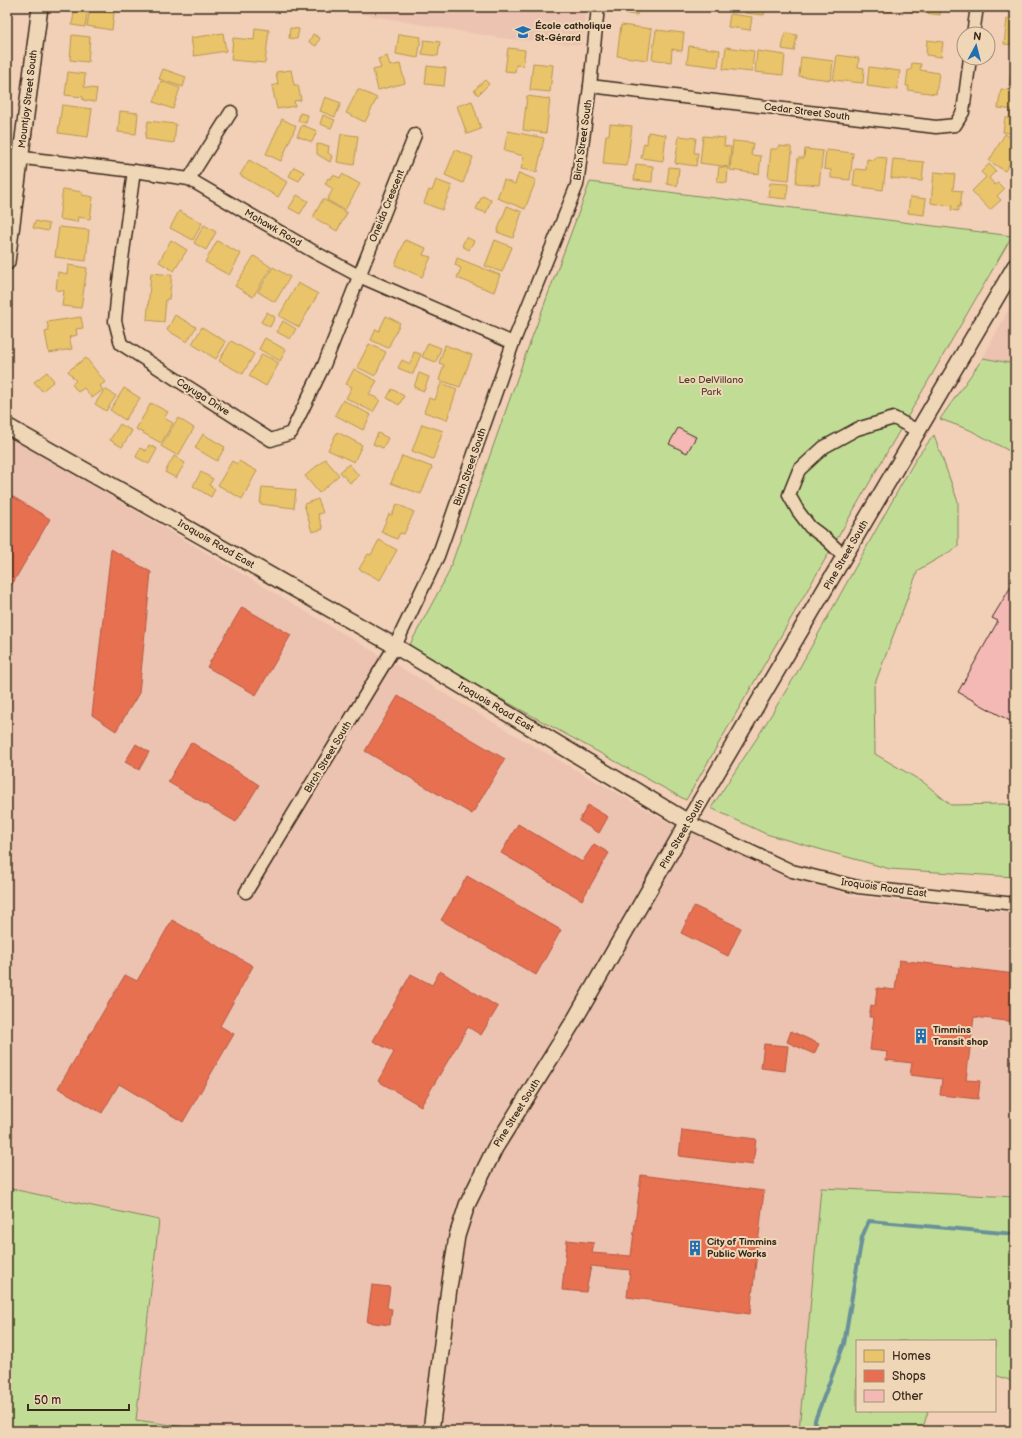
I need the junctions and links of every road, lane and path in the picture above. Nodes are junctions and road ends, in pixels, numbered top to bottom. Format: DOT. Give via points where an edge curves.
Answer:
graph roads {
  1 [pos="40,7"];
  2 [pos="598,7"];
  3 [pos="977,7"];
  4 [pos="974,26"];
  5 [pos="969,66"];
  6 [pos="590,86"];
  7 [pos="231,112"];
  8 [pos="415,135"];
  9 [pos="14,157"];
  10 [pos="134,171"];
  11 [pos="189,179"];
  12 [pos="7,262"];
  13 [pos="1015,266"];
  14 [pos="359,276"];
  15 [pos="513,343"];
  16 [pos="7,426"];
  17 [pos="918,431"];
  18 [pos="845,557"];
  19 [pos="395,646"];
  20 [pos="688,822"];
  21 [pos="246,892"];
  22 [pos="1015,904"];
  23 [pos="431,1431"];
  1 -- 9 [label="street, Mountjoy Street South"];
  2 -- 6 [label="street, Birch Street South"];
  3 -- 4 [label="street"];
  5 -- 6 [label="street, Cedar Street South" via="963,112 954,126 936,127"];
  6 -- 15 [label="street, Birch Street South" via="577,185"];
  7 -- 11 [label="street"];
  8 -- 14 [label="street, Oneida Crescent"];
  9 -- 10 [label="street, Mohawk Road"];
  9 -- 12 [label="street, Mountjoy Street South"];
  10 -- 11 [label="street, Mohawk Road"];
  10 -- 14 [label="street, Cayuga Drive" via="115,321 121,344 271,440 291,433 324,365"];
  11 -- 14 [label="street, Mohawk Road"];
  13 -- 17 [label="street, Pine Street South"];
  14 -- 15 [label="street, Mohawk Road"];
  15 -- 19 [label="street, Birch Street South" via="438,556"];
  16 -- 19 [label="street, Iroquois Road East"];
  17 -- 18 [label="street, Pine Street South"];
  17 -- 18 [label="street" via="894,418 857,429 824,447 799,470 789,495 810,527 826,538"];
  18 -- 20 [label="street, Pine Street South"];
  19 -- 20 [label="street, Iroquois Road East"];
  19 -- 21 [label="street, Birch Street South"];
  20 -- 22 [label="street, Iroquois Road East" via="792,871 858,887"];
  20 -- 23 [label="street, Pine Street South" via="575,1019 495,1148 467,1205 457,1236"];
}
